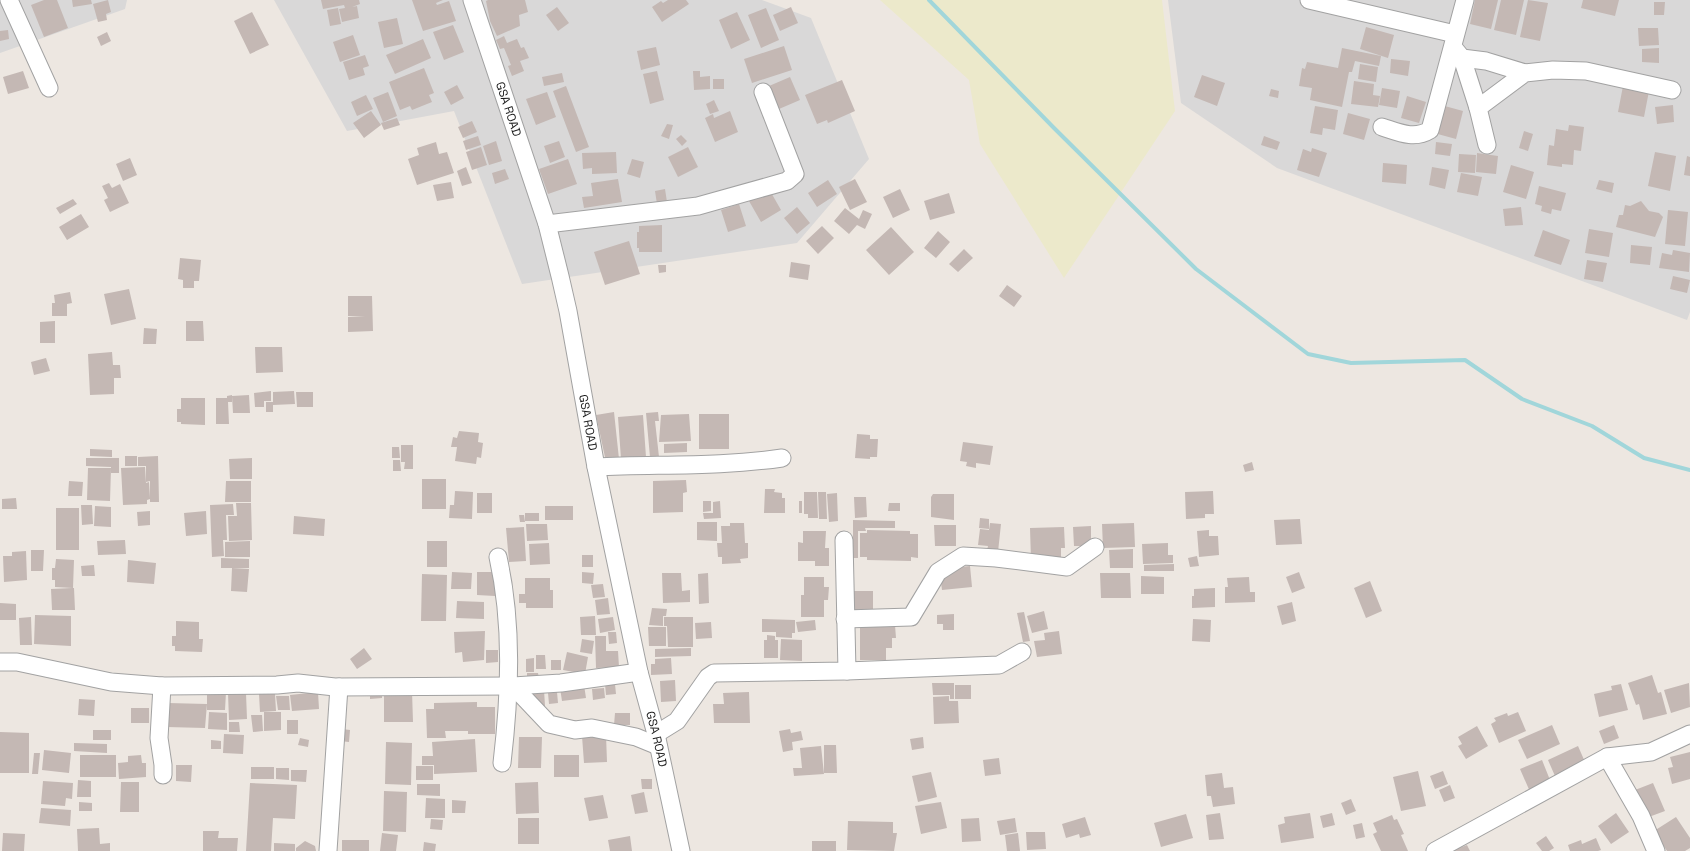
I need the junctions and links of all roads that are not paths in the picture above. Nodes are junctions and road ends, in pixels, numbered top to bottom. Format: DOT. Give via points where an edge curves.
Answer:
graph roads {
  1 [pos="9,0"];
  2 [pos="472,0"];
  3 [pos="1308,0"];
  4 [pos="1465,0"];
  5 [pos="1457,46"];
  6 [pos="1525,73"];
  7 [pos="50,88"];
  8 [pos="1672,90"];
  9 [pos="763,92"];
  10 [pos="1478,108"];
  11 [pos="1382,127"];
  12 [pos="1487,145"];
  13 [pos="546,224"];
  14 [pos="782,458"];
  15 [pos="596,467"];
  16 [pos="844,540"];
  17 [pos="1095,546"];
  18 [pos="498,557"];
  19 [pos="845,619"];
  20 [pos="1022,652"];
  21 [pos="4,663"];
  22 [pos="847,671"];
  23 [pos="638,672"];
  24 [pos="162,686"];
  25 [pos="511,686"];
  26 [pos="339,687"];
  27 [pos="1690,734"];
  28 [pos="657,740"];
  29 [pos="1607,757"];
  30 [pos="502,763"];
  31 [pos="163,775"];
  32 [pos="328,851"];
  33 [pos="681,851"];
  34 [pos="1434,851"];
  35 [pos="1656,851"];
  1 -- 7 [label="street"];
  2 -- 13 [label="street, GSA ROAD"];
  3 -- 5 [label="street"];
  4 -- 5 [label="street"];
  5 -- 6 [label="street" via="1486,61"];
  5 -- 10 [label="street"];
  5 -- 11 [label="street" via="1430,130 1423,134 1408,135"];
  6 -- 8 [label="street" via="1553,70 1586,72"];
  6 -- 10 [label="street"];
  9 -- 13 [label="street" via="795,174 787,181 698,206"];
  10 -- 12 [label="street"];
  13 -- 15 [label="street, GSA ROAD" via="568,311"];
  14 -- 15 [label="street" via="741,464"];
  15 -- 23 [label="street, GSA ROAD"];
  16 -- 19 [label="street"];
  17 -- 19 [label="street" via="1067,567 963,556 938,572 911,618"];
  18 -- 25 [label="street" via="505,586"];
  19 -- 22 [label="street"];
  20 -- 22 [label="street" via="999,665"];
  21 -- 24 [label="street" via="111,682"];
  22 -- 28 [label="street" via="714,673 708,677 677,721"];
  23 -- 25 [label="street" via="561,683"];
  23 -- 28 [label="street, GSA ROAD"];
  24 -- 26 [label="street" via="298,683"];
  24 -- 31 [label="street" via="159,738"];
  25 -- 26 [label="street"];
  25 -- 28 [label="street" via="549,724 575,730 592,728"];
  25 -- 30 [label="street"];
  26 -- 32 [label="street"];
  27 -- 29 [label="street" via="1651,752"];
  28 -- 33 [label="street, GSA ROAD"];
  29 -- 34 [label="street"];
  29 -- 35 [label="street" via="1641,816"];
}
